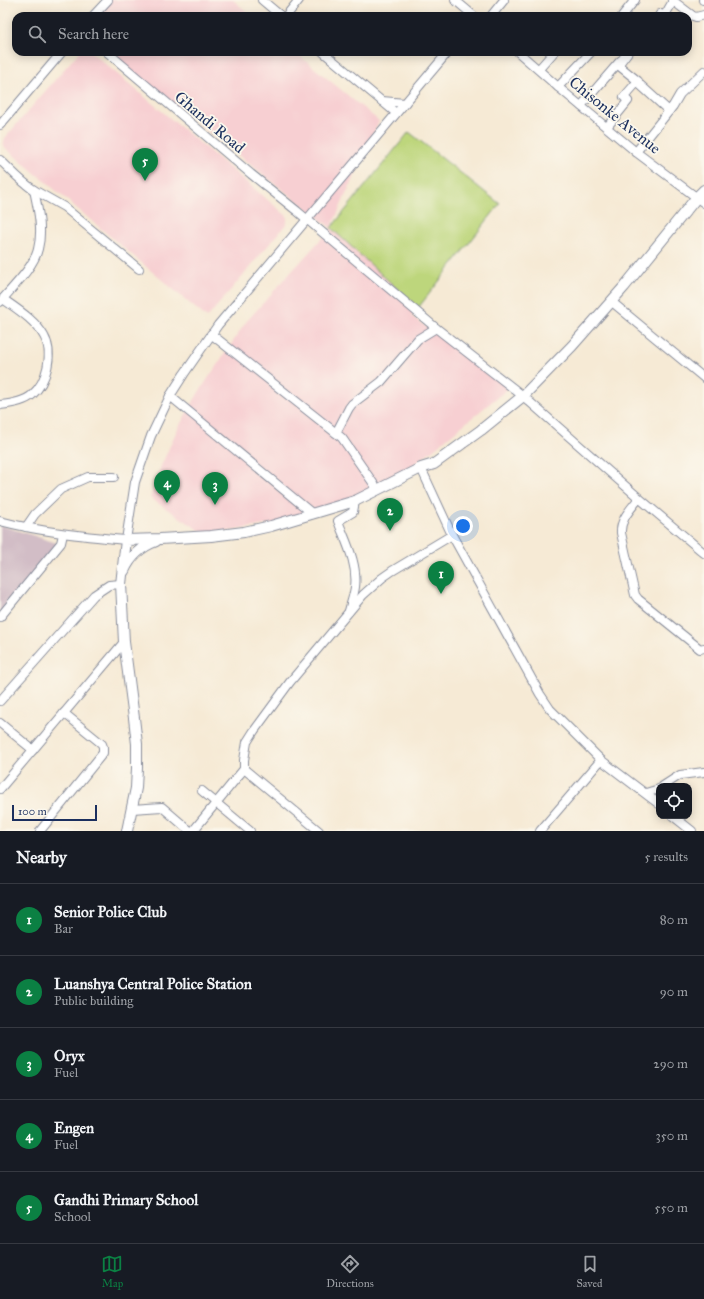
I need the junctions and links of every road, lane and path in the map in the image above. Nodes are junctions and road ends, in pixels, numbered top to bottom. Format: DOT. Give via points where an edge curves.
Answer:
graph roads {
  1 [pos="108,0"];
  2 [pos="262,0"];
  3 [pos="299,0"];
  4 [pos="455,0"];
  5 [pos="504,0"];
  6 [pos="635,0"];
  7 [pos="673,1"];
  8 [pos="97,12"];
  9 [pos="276,12"];
  10 [pos="289,12"];
  11 [pos="469,12"];
  12 [pos="494,12"];
  13 [pos="625,12"];
  14 [pos="667,12"];
  15 [pos="686,12"];
  16 [pos="704,15"];
  17 [pos="692,16"];
  18 [pos="59,56"];
  19 [pos="112,56"];
  20 [pos="328,56"];
  21 [pos="445,56"];
  22 [pos="523,56"];
  23 [pos="551,56"];
  24 [pos="587,56"];
  25 [pos="625,56"];
  26 [pos="625,56"];
  27 [pos="539,70"];
  28 [pos="704,71"];
  29 [pos="637,82"];
  30 [pos="558,87"];
  31 [pos="382,101"];
  32 [pos="405,103"];
  33 [pos="581,106"];
  34 [pos="669,111"];
  35 [pos="396,113"];
  36 [pos="0,125"];
  37 [pos="607,127"];
  38 [pos="636,152"];
  39 [pos="0,160"];
  40 [pos="34,190"];
  41 [pos="702,196"];
  42 [pos="306,219"];
  43 [pos="139,269"];
  44 [pos="2,301"];
  45 [pos="612,302"];
  46 [pos="436,328"];
  47 [pos="211,334"];
  48 [pos="704,378"];
  49 [pos="170,396"];
  50 [pos="523,396"];
  51 [pos="0,405"];
  52 [pos="336,433"];
  53 [pos="421,468"];
  54 [pos="114,477"];
  55 [pos="378,490"];
  56 [pos="639,498"];
  57 [pos="355,500"];
  58 [pos="313,514"];
  59 [pos="0,521"];
  60 [pos="26,527"];
  61 [pos="64,534"];
  62 [pos="452,535"];
  63 [pos="160,539"];
  64 [pos="126,540"];
  65 [pos="704,553"];
  66 [pos="121,582"];
  67 [pos="349,612"];
  68 [pos="0,617"];
  69 [pos="124,642"];
  70 [pos="704,648"];
  71 [pos="1,699"];
  72 [pos="64,713"];
  73 [pos="0,723"];
  74 [pos="33,750"];
  75 [pos="601,760"];
  76 [pos="244,769"];
  77 [pos="704,772"];
  78 [pos="669,783"];
  79 [pos="656,789"];
  80 [pos="0,790"];
  81 [pos="202,791"];
  82 [pos="646,793"];
  83 [pos="656,801"];
  84 [pos="217,803"];
  85 [pos="132,809"];
  86 [pos="678,819"];
  87 [pos="40,831"];
  88 [pos="127,831"];
  89 [pos="190,831"];
  90 [pos="193,831"];
  91 [pos="250,831"];
  92 [pos="319,831"];
  93 [pos="540,831"];
  94 [pos="692,831"];
  1 -- 8 [label="street"];
  2 -- 9 [label="street"];
  3 -- 10 [label="street"];
  4 -- 11 [label="street"];
  5 -- 12 [label="street"];
  6 -- 13 [label="street"];
  7 -- 14 [label="street"];
  7 -- 15 [label="street"];
  16 -- 17 [label="street" via="696,18"];
  18 -- 36 [label="street"];
  19 -- 42 [label="street, Ghandi Road"];
  20 -- 31 [label="street"];
  21 -- 32 [label="street"];
  22 -- 27 [label="street, Chisonke Avenue"];
  23 -- 27 [label="street"];
  24 -- 30 [label="street"];
  25 -- 29 [label="street" via="618,65 638,80"];
  26 -- 33 [label="street"];
  27 -- 30 [label="street, Chisonke Avenue"];
  28 -- 34 [label="street" via="680,94"];
  29 -- 34 [label="street"];
  29 -- 37 [label="street" via="624,97 628,101"];
  30 -- 33 [label="street, Chisonke Avenue"];
  31 -- 32 [label="street"];
  31 -- 35 [label="street"];
  32 -- 35 [label="street"];
  33 -- 37 [label="street, Chisonke Avenue"];
  34 -- 38 [label="street"];
  35 -- 42 [label="street"];
  37 -- 38 [label="street, Chisonke Avenue"];
  38 -- 41 [label="street, Chisonke Avenue"];
  39 -- 40 [label="street"];
  40 -- 43 [label="street" via="64,207"];
  40 -- 44 [label="street" via="41,232 38,250 32,264"];
  41 -- 45 [label="main road"];
  42 -- 46 [label="street, Ghandi Road"];
  42 -- 47 [label="street"];
  44 -- 51 [label="street" via="19,310 34,323 44,336 49,359 40,386 32,396"];
  45 -- 48 [label="street"];
  45 -- 50 [label="main road"];
  46 -- 50 [label="street, Ghandi Road"];
  46 -- 52 [label="street" via="418,338 381,382 352,404"];
  47 -- 49 [label="street"];
  47 -- 52 [label="street"];
  49 -- 58 [label="street"];
  49 -- 64 [label="street" via="151,436 135,482"];
  50 -- 53 [label="main road" via="457,448 434,464"];
  50 -- 56 [label="street, Ghandi Road"];
  52 -- 55 [label="street"];
  53 -- 55 [label="main road"];
  53 -- 62 [label="street"];
  54 -- 60 [label="street" via="88,477 62,490 35,514"];
  55 -- 57 [label="main road"];
  56 -- 65 [label="street, Ghandi Road"];
  56 -- 70 [label="street" via="620,526 635,595 700,648"];
  57 -- 58 [label="main road"];
  57 -- 67 [label="street" via="354,512 338,522 356,570"];
  58 -- 63 [label="main road" via="244,532"];
  59 -- 60 [label="street"];
  60 -- 61 [label="street"];
  61 -- 64 [label="street"];
  61 -- 68 [label="street" via="61,543"];
  62 -- 67 [label="street" via="382,578"];
  62 -- 75 [label="street" via="540,694 554,713"];
  63 -- 64 [label="main road"];
  63 -- 66 [label="main road" via="135,554 126,566"];
  64 -- 66 [label="main road"];
  66 -- 69 [label="main road"];
  66 -- 71 [label="street" via="109,585 94,595"];
  67 -- 76 [label="street" via="290,682 254,731 247,742"];
  69 -- 72 [label="street"];
  69 -- 85 [label="main road" via="137,744 136,788"];
  72 -- 74 [label="street"];
  72 -- 87 [label="street" via="102,744 103,753"];
  73 -- 74 [label="street"];
  74 -- 80 [label="street"];
  75 -- 82 [label="street"];
  75 -- 93 [label="street"];
  76 -- 84 [label="street"];
  76 -- 92 [label="street"];
  77 -- 78 [label="street" via="680,774"];
  79 -- 82 [label="street"];
  81 -- 84 [label="street"];
  82 -- 83 [label="street"];
  84 -- 90 [label="street"];
  84 -- 91 [label="street"];
  85 -- 88 [label="main road"];
  85 -- 89 [label="street" via="162,807"];
  86 -- 94 [label="street"];
}
